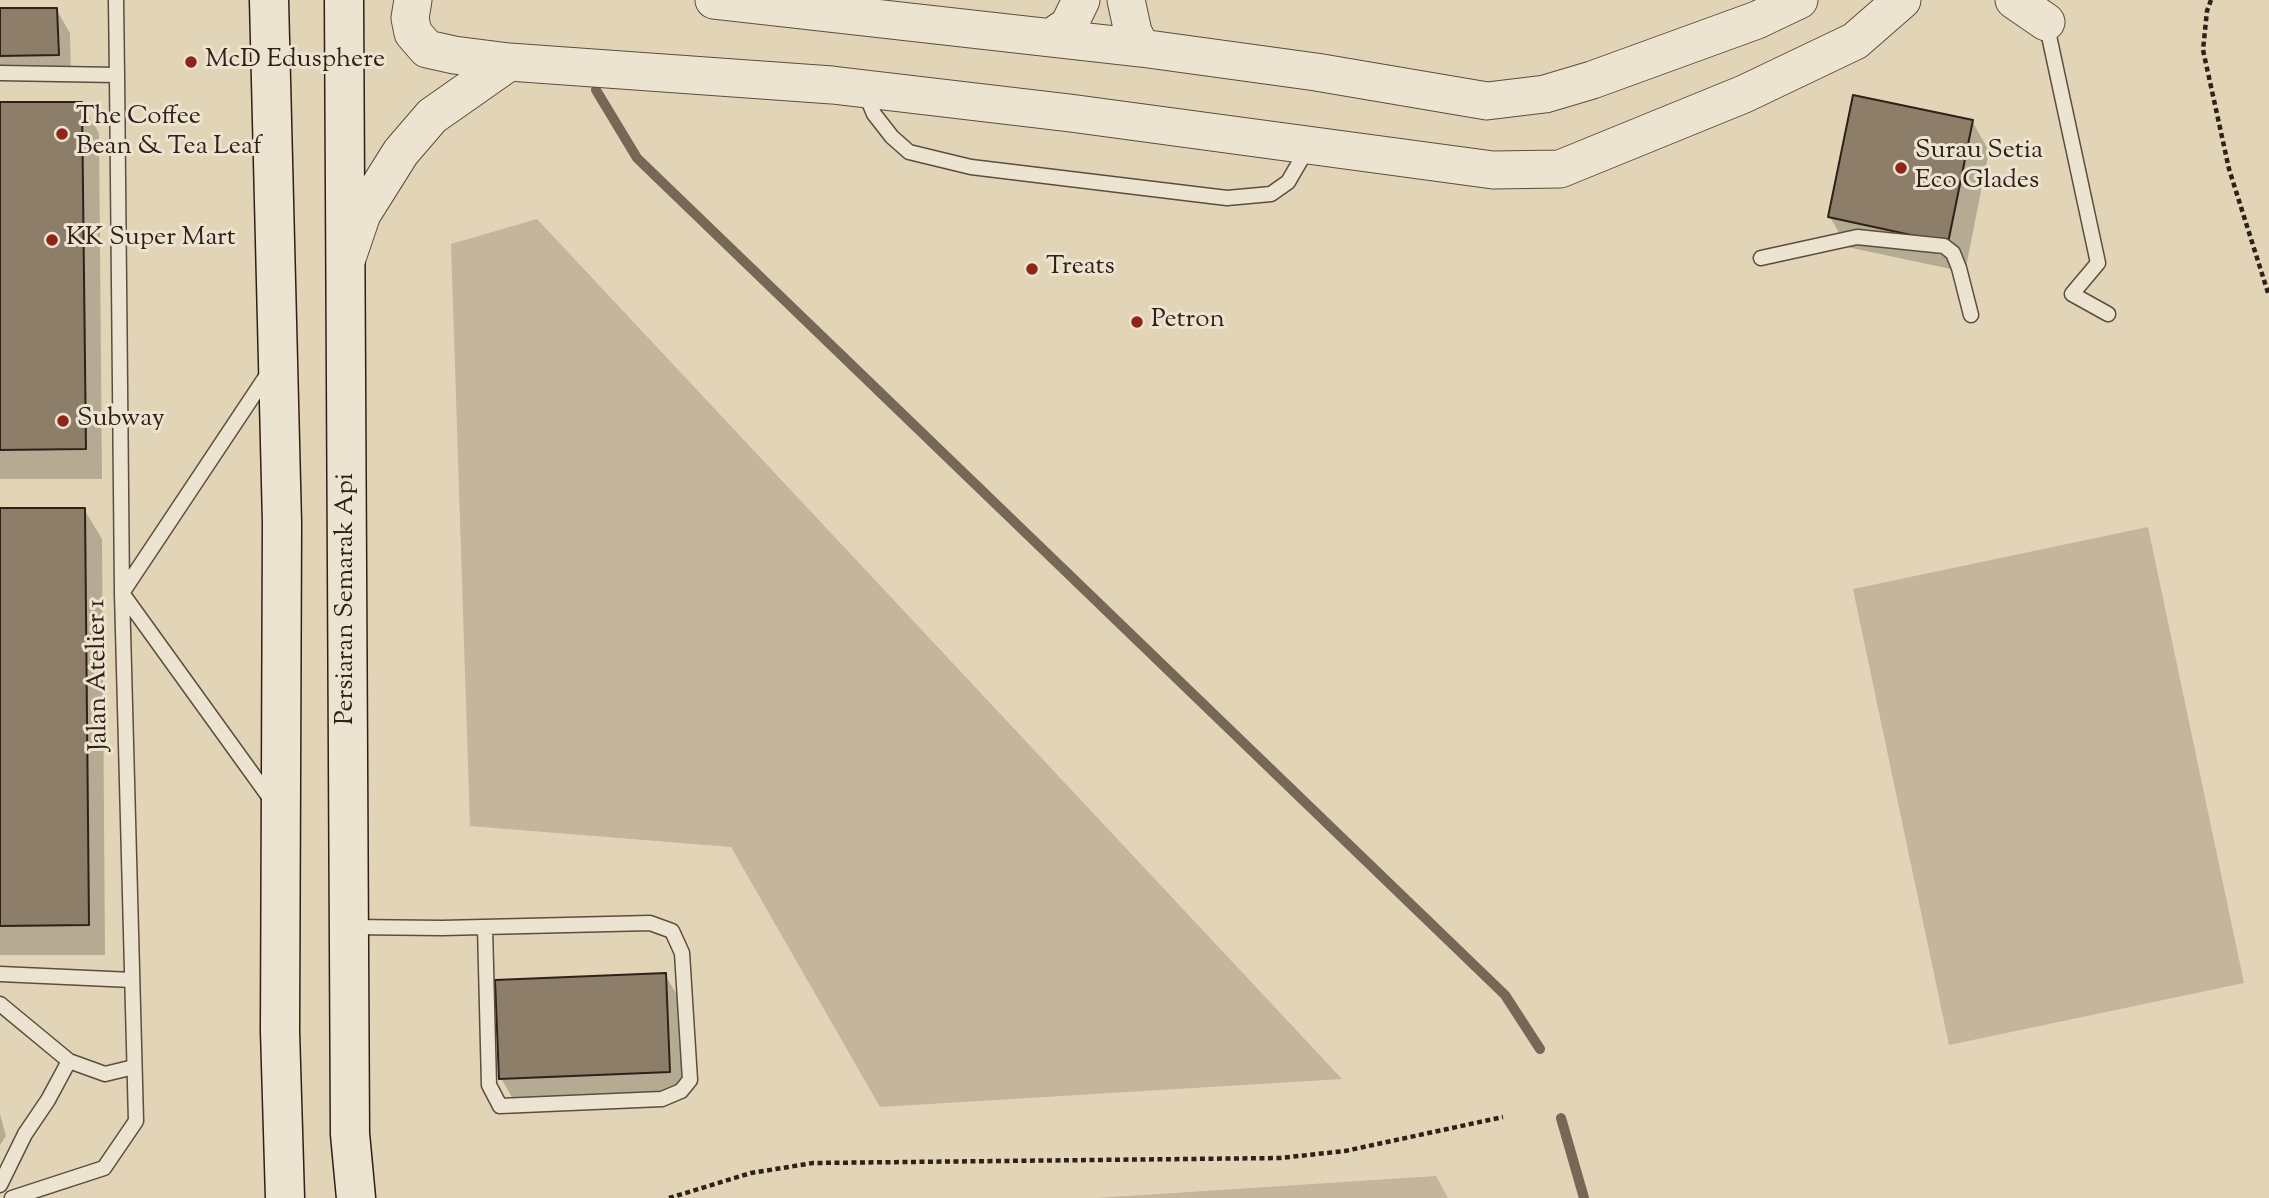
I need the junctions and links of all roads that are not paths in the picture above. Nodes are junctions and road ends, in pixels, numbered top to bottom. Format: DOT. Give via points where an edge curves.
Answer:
graph roads {
  1 [pos="116,0"];
  2 [pos="269,0"];
  3 [pos="344,0"];
  4 [pos="413,0"];
  5 [pos="714,0"];
  6 [pos="1082,0"];
  7 [pos="1126,0"];
  8 [pos="1799,0"];
  9 [pos="2014,0"];
  10 [pos="1905,1"];
  11 [pos="2044,11"];
  12 [pos="1052,37"];
  13 [pos="1141,48"];
  14 [pos="509,62"];
  15 [pos="0,73"];
  16 [pos="117,75"];
  17 [pos="864,89"];
  18 [pos="1309,144"];
  19 [pos="1761,258"];
  20 [pos="346,259"];
  21 [pos="2108,314"];
  22 [pos="1971,315"];
  23 [pos="279,357"];
  24 [pos="122,593"];
  25 [pos="279,811"];
  26 [pos="349,927"];
  27 [pos="485,927"];
  28 [pos="0,974"];
  29 [pos="132,979"];
  30 [pos="0,1004"];
  31 [pos="69,1061"];
  32 [pos="134,1067"];
  33 [pos="0,1185"];
  34 [pos="12,1198"];
  35 [pos="285,1198"];
  36 [pos="356,1198"];
  1 -- 16 [label="lane, Jalan Atelier 1"];
  2 -- 23 [label="main road"];
  3 -- 20 [label="main road, Persiaran Semarak Api"];
  4 -- 14 [label="street" via="413,33 427,49"];
  5 -- 12 [label="street"];
  6 -- 12 [label="street" via="1069,24"];
  7 -- 13 [label="street"];
  8 -- 13 [label="street" via="1757,20 1592,80 1545,94 1487,101"];
  9 -- 11 [label="street"];
  10 -- 18 [label="street" via="1856,41 1560,169 1493,170"];
  11 -- 21 [label="lane" via="2098,263 2072,294"];
  12 -- 13 [label="street"];
  14 -- 17 [label="street"];
  14 -- 20 [label="street" via="432,116 401,152 362,214"];
  15 -- 16 [label="lane"];
  16 -- 24 [label="lane, Jalan Atelier 1"];
  17 -- 18 [label="street"];
  17 -- 18 [label="lane" via="874,114 909,152 985,169 1227,198 1271,194 1288,182"];
  19 -- 22 [label="lane" via="1857,237 1944,246 1959,268"];
  20 -- 26 [label="main road, Persiaran Semarak Api"];
  23 -- 24 [label="lane"];
  23 -- 25 [label="main road"];
  24 -- 25 [label="lane"];
  24 -- 29 [label="lane, Jalan Atelier 1"];
  25 -- 35 [label="main road"];
  26 -- 27 [label="lane"];
  26 -- 36 [label="main road, Persiaran Semarak Api" via="350,1134"];
  27 -- 27 [label="lane" via="650,923 672,932 682,953 690,1080 681,1091 662,1099 500,1106 489,1085"];
  28 -- 29 [label="lane"];
  29 -- 32 [label="lane, Jalan Atelier 1"];
  30 -- 31 [label="lane"];
  31 -- 32 [label="lane" via="105,1074"];
  31 -- 33 [label="lane"];
  32 -- 34 [label="lane, Jalan Atelier 1" via="136,1121 104,1168"];
}
